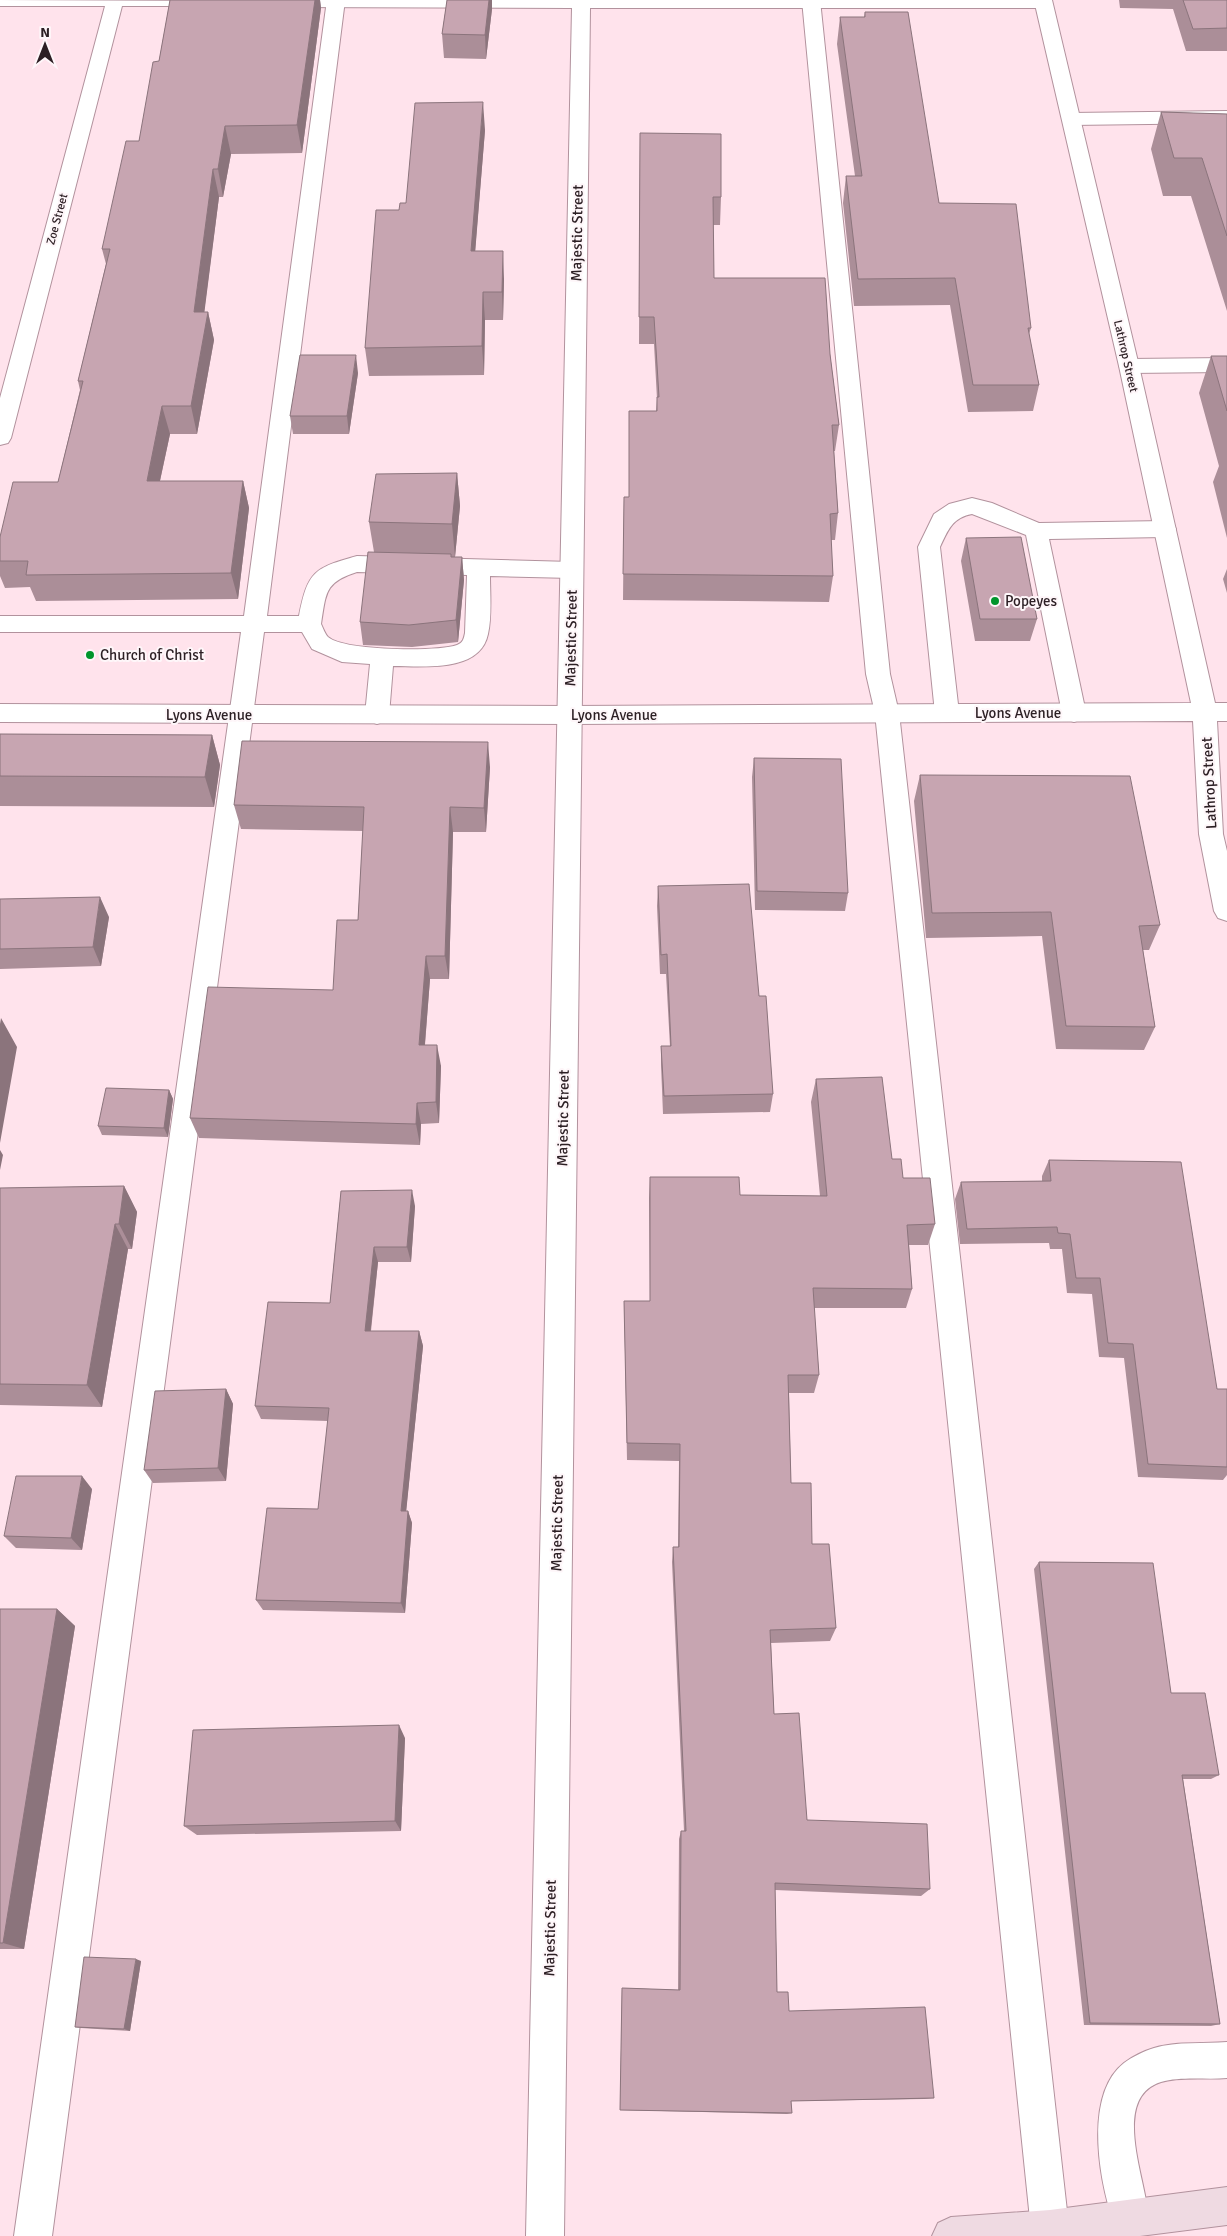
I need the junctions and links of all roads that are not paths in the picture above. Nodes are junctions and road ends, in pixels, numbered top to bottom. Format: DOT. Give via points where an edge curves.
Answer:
graph roads {
  1 [pos="115,0"];
  2 [pos="0,1"];
  3 [pos="220,1"];
  4 [pos="268,1"];
  5 [pos="336,1"];
  6 [pos="581,1"];
  7 [pos="812,1"];
  8 [pos="1043,1"];
  9 [pos="1227,117"];
  10 [pos="1071,119"];
  11 [pos="1227,365"];
  12 [pos="1129,366"];
  13 [pos="0,438"];
  14 [pos="1165,529"];
  15 [pos="1036,531"];
  16 [pos="479,568"];
  17 [pos="572,570"];
  18 [pos="0,624"];
  19 [pos="254,624"];
  20 [pos="309,624"];
  21 [pos="382,657"];
  22 [pos="888,713"];
  23 [pos="947,713"];
  24 [pos="1074,713"];
  25 [pos="1216,713"];
  26 [pos="0,714"];
  27 [pos="242,715"];
  28 [pos="377,715"];
  29 [pos="570,715"];
  30 [pos="1227,765"];
  31 [pos="1227,911"];
  32 [pos="1227,2060"];
  33 [pos="1227,2206"];
  34 [pos="1130,2218"];
  35 [pos="1050,2229"];
  36 [pos="33,2236"];
  37 [pos="545,2236"];
  38 [pos="951,2236"];
  1 -- 2 [label="street"];
  1 -- 3 [label="street"];
  1 -- 13 [label="street, Zoe Street"];
  4 -- 5 [label="street"];
  5 -- 6 [label="street"];
  5 -- 19 [label="street"];
  6 -- 7 [label="street"];
  6 -- 17 [label="street, Majestic Street"];
  7 -- 8 [label="street"];
  7 -- 22 [label="street" via="878,674"];
  8 -- 10 [label="street, Lathrop Street"];
  9 -- 10 [label="street"];
  10 -- 12 [label="street, Lathrop Street"];
  11 -- 12 [label="street"];
  12 -- 14 [label="street, Lathrop Street"];
  14 -- 15 [label="street"];
  14 -- 25 [label="street, Lathrop Street"];
  15 -- 23 [label="street" via="984,508 972,506 957,509 942,519 934,533 929,548"];
  15 -- 24 [label="street"];
  16 -- 17 [label="street"];
  16 -- 20 [label="street" via="357,564 332,570 318,582"];
  16 -- 21 [label="street" via="477,633 467,652"];
  17 -- 29 [label="street, Majestic Street"];
  18 -- 19 [label="street"];
  19 -- 20 [label="street"];
  19 -- 27 [label="street"];
  20 -- 21 [label="street" via="320,643 342,653"];
  21 -- 28 [label="street"];
  22 -- 23 [label="street, Lyons Avenue"];
  22 -- 29 [label="street, Lyons Avenue"];
  22 -- 35 [label="street"];
  23 -- 24 [label="street, Lyons Avenue"];
  24 -- 25 [label="street, Lyons Avenue"];
  25 -- 30 [label="street, Lathrop Street"];
  25 -- 31 [label="street, Lathrop Street" via="1212,834"];
  26 -- 27 [label="street, Lyons Avenue"];
  27 -- 28 [label="street, Lyons Avenue"];
  27 -- 36 [label="street"];
  28 -- 29 [label="street, Lyons Avenue"];
  29 -- 37 [label="street, Majestic Street"];
  32 -- 34 [label="street" via="1154,2066 1129,2080 1119,2104 1116,2144"];
  33 -- 34 [label="main road"];
  34 -- 35 [label="main road"];
  35 -- 38 [label="main road"];
}
